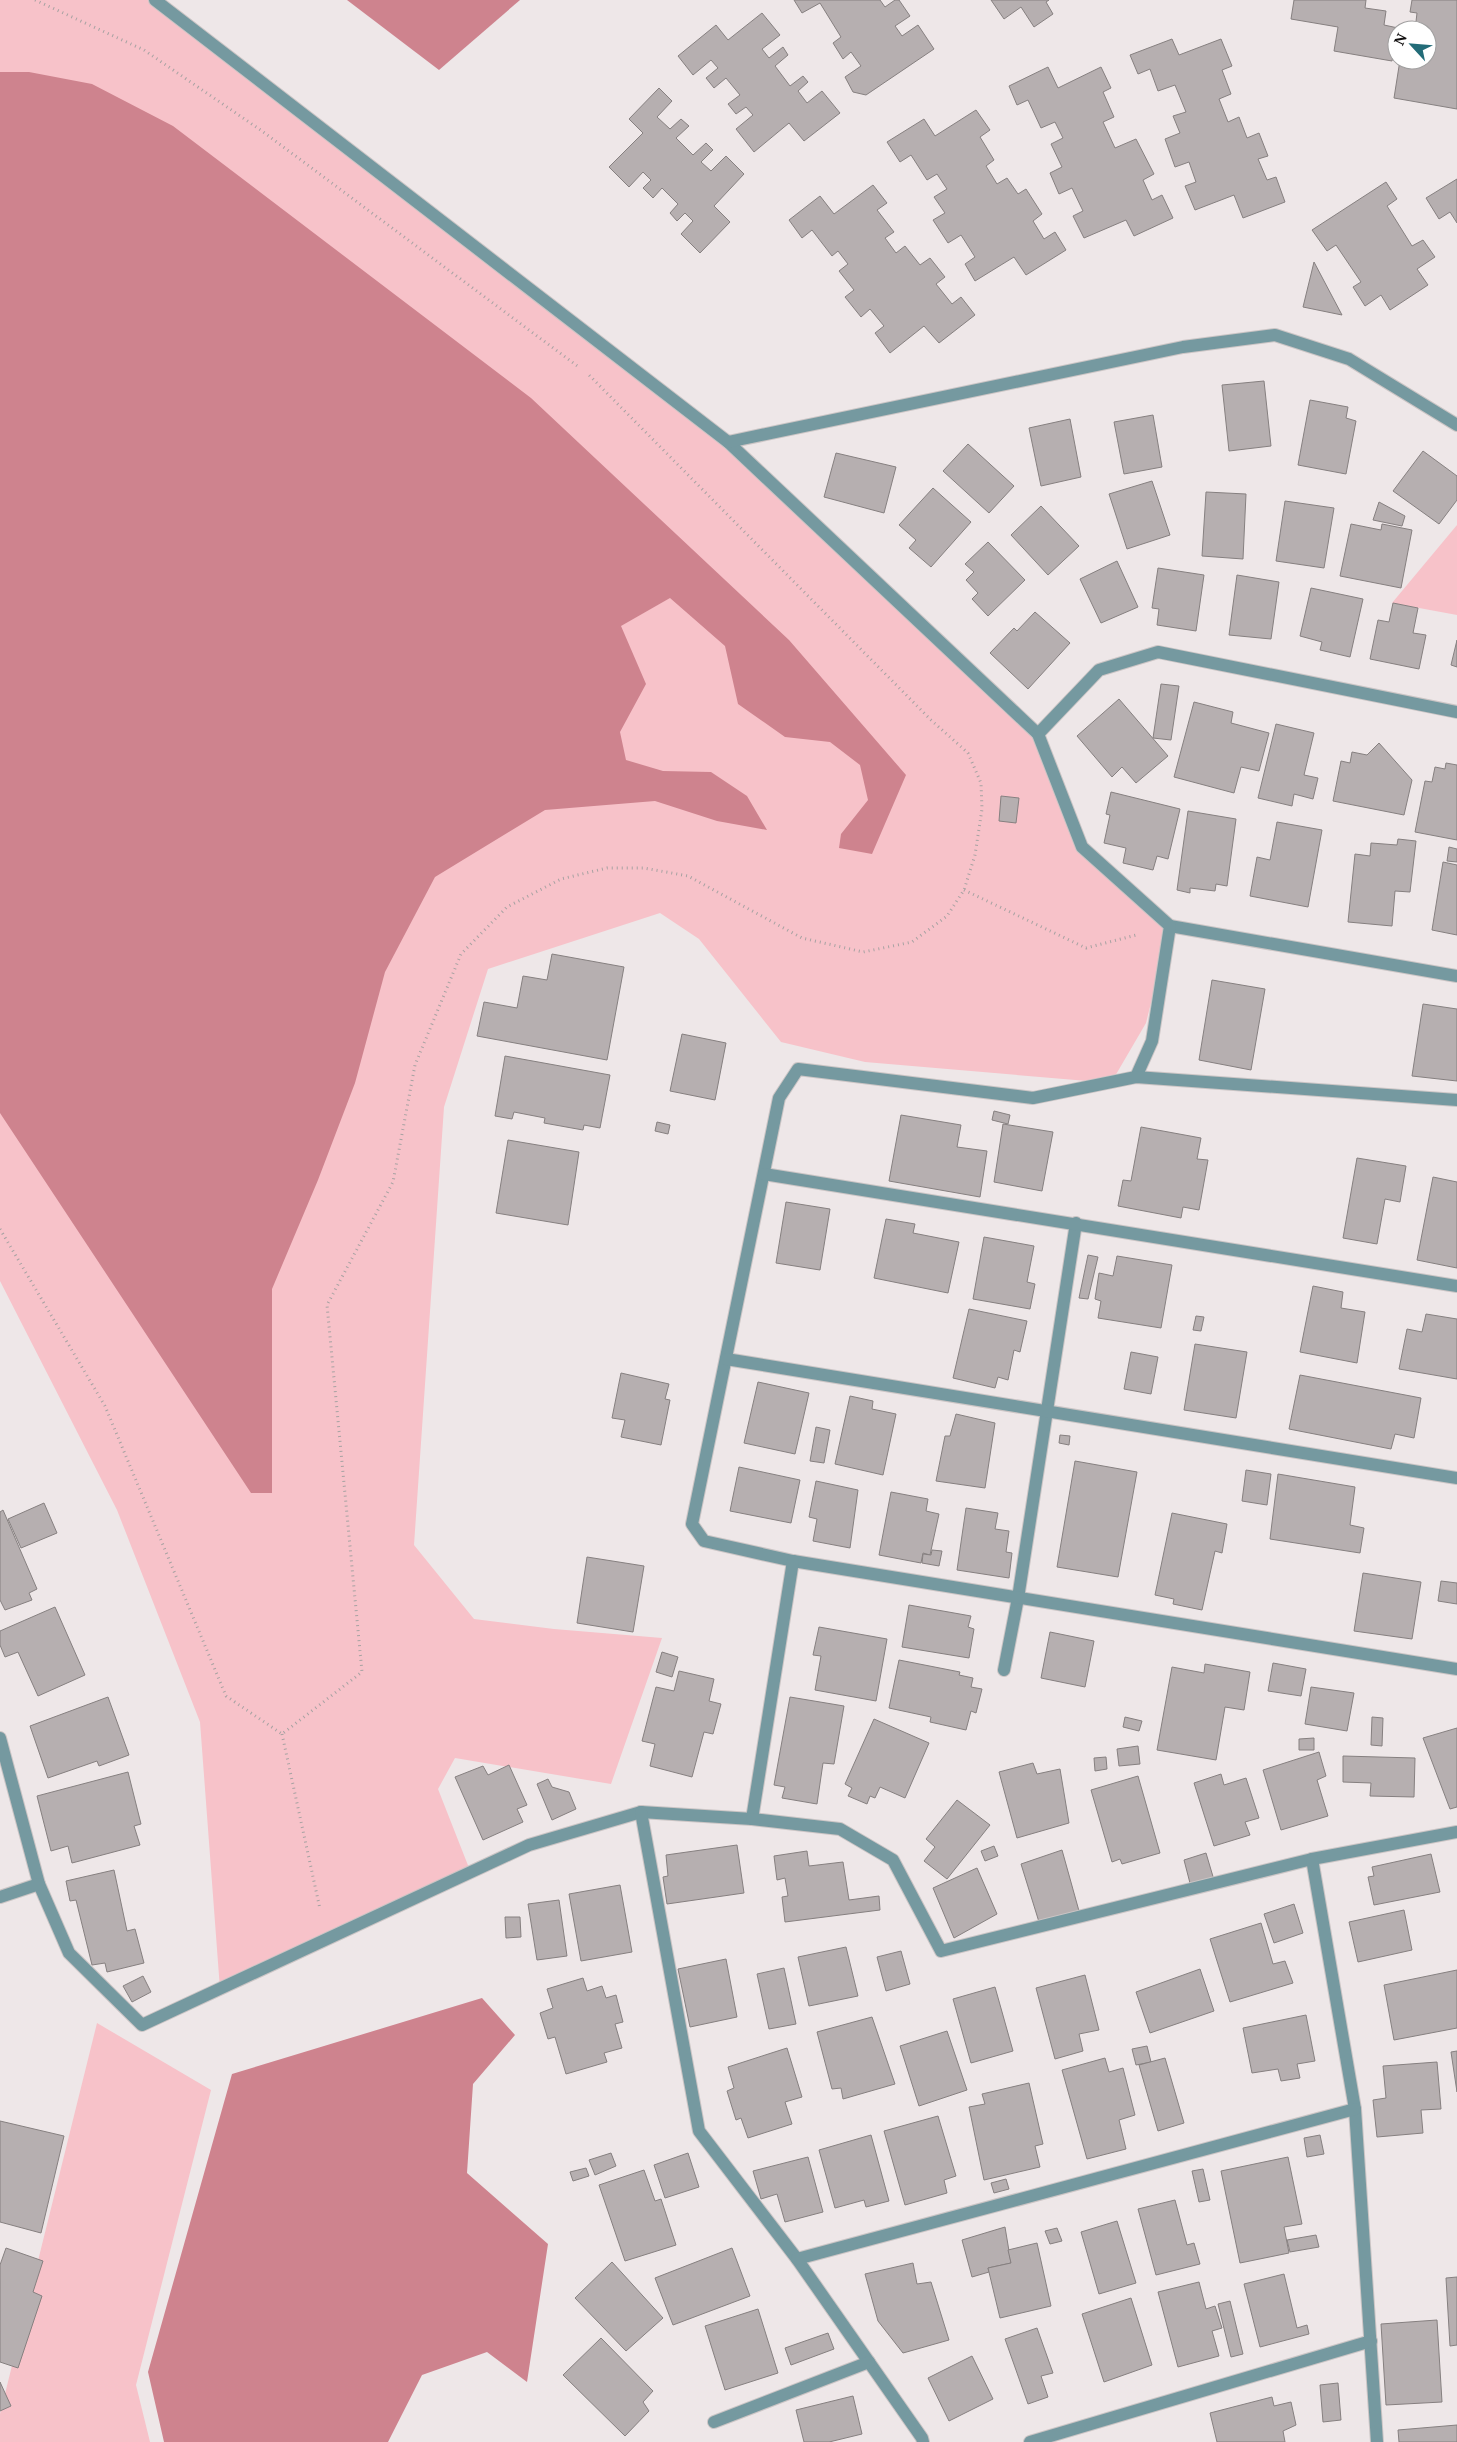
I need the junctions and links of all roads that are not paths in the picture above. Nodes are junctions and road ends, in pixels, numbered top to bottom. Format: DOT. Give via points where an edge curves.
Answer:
graph roads {
  1 [pos="155,0"];
  2 [pos="1457,425"];
  3 [pos="728,442"];
  4 [pos="1457,712"];
  5 [pos="1038,734"];
  6 [pos="1170,926"];
  7 [pos="1457,976"];
  8 [pos="1136,1077"];
  9 [pos="1457,1100"];
  10 [pos="764,1174"];
  11 [pos="1076,1223"];
  12 [pos="1457,1286"];
  13 [pos="726,1359"];
  14 [pos="1046,1411"];
  15 [pos="1457,1478"];
  16 [pos="793,1561"];
  17 [pos="1018,1598"];
  18 [pos="1457,1669"];
  19 [pos="1004,1670"];
  20 [pos="0,1738"];
  21 [pos="641,1812"];
  22 [pos="752,1819"];
  23 [pos="1457,1832"];
  24 [pos="1312,1859"];
  25 [pos="39,1884"];
  26 [pos="0,1897"];
  27 [pos="1355,2109"];
  28 [pos="797,2259"];
  29 [pos="1370,2341"];
  30 [pos="869,2362"];
  31 [pos="714,2422"];
  32 [pos="923,2442"];
  33 [pos="1030,2442"];
  34 [pos="1377,2442"];
  1 -- 3 [label="street"];
  2 -- 3 [label="street" via="1349,359 1275,335 1183,347"];
  3 -- 5 [label="street"];
  4 -- 5 [label="street" via="1158,652 1099,670"];
  5 -- 6 [label="street" via="1082,847"];
  6 -- 7 [label="street"];
  6 -- 8 [label="street" via="1152,1041"];
  8 -- 9 [label="street"];
  8 -- 10 [label="street" via="1033,1098 798,1069 779,1098"];
  10 -- 11 [label="street"];
  10 -- 13 [label="street"];
  11 -- 12 [label="street"];
  11 -- 14 [label="street"];
  13 -- 14 [label="street"];
  13 -- 16 [label="street" via="692,1524 704,1541"];
  14 -- 15 [label="street"];
  14 -- 17 [label="street"];
  16 -- 17 [label="street"];
  16 -- 22 [label="street"];
  17 -- 18 [label="street"];
  17 -- 19 [label="street"];
  20 -- 25 [label="street"];
  21 -- 22 [label="street"];
  21 -- 25 [label="street" via="529,1845 142,2025 69,1953"];
  21 -- 28 [label="street" via="700,2131"];
  22 -- 24 [label="street" via="840,1829 893,1860 941,1951"];
  23 -- 24 [label="street"];
  24 -- 27 [label="street"];
  25 -- 26 [label="street"];
  27 -- 28 [label="street"];
  27 -- 29 [label="street"];
  28 -- 30 [label="street"];
  29 -- 33 [label="street"];
  29 -- 34 [label="street"];
  30 -- 31 [label="street"];
  30 -- 32 [label="street"];
}
